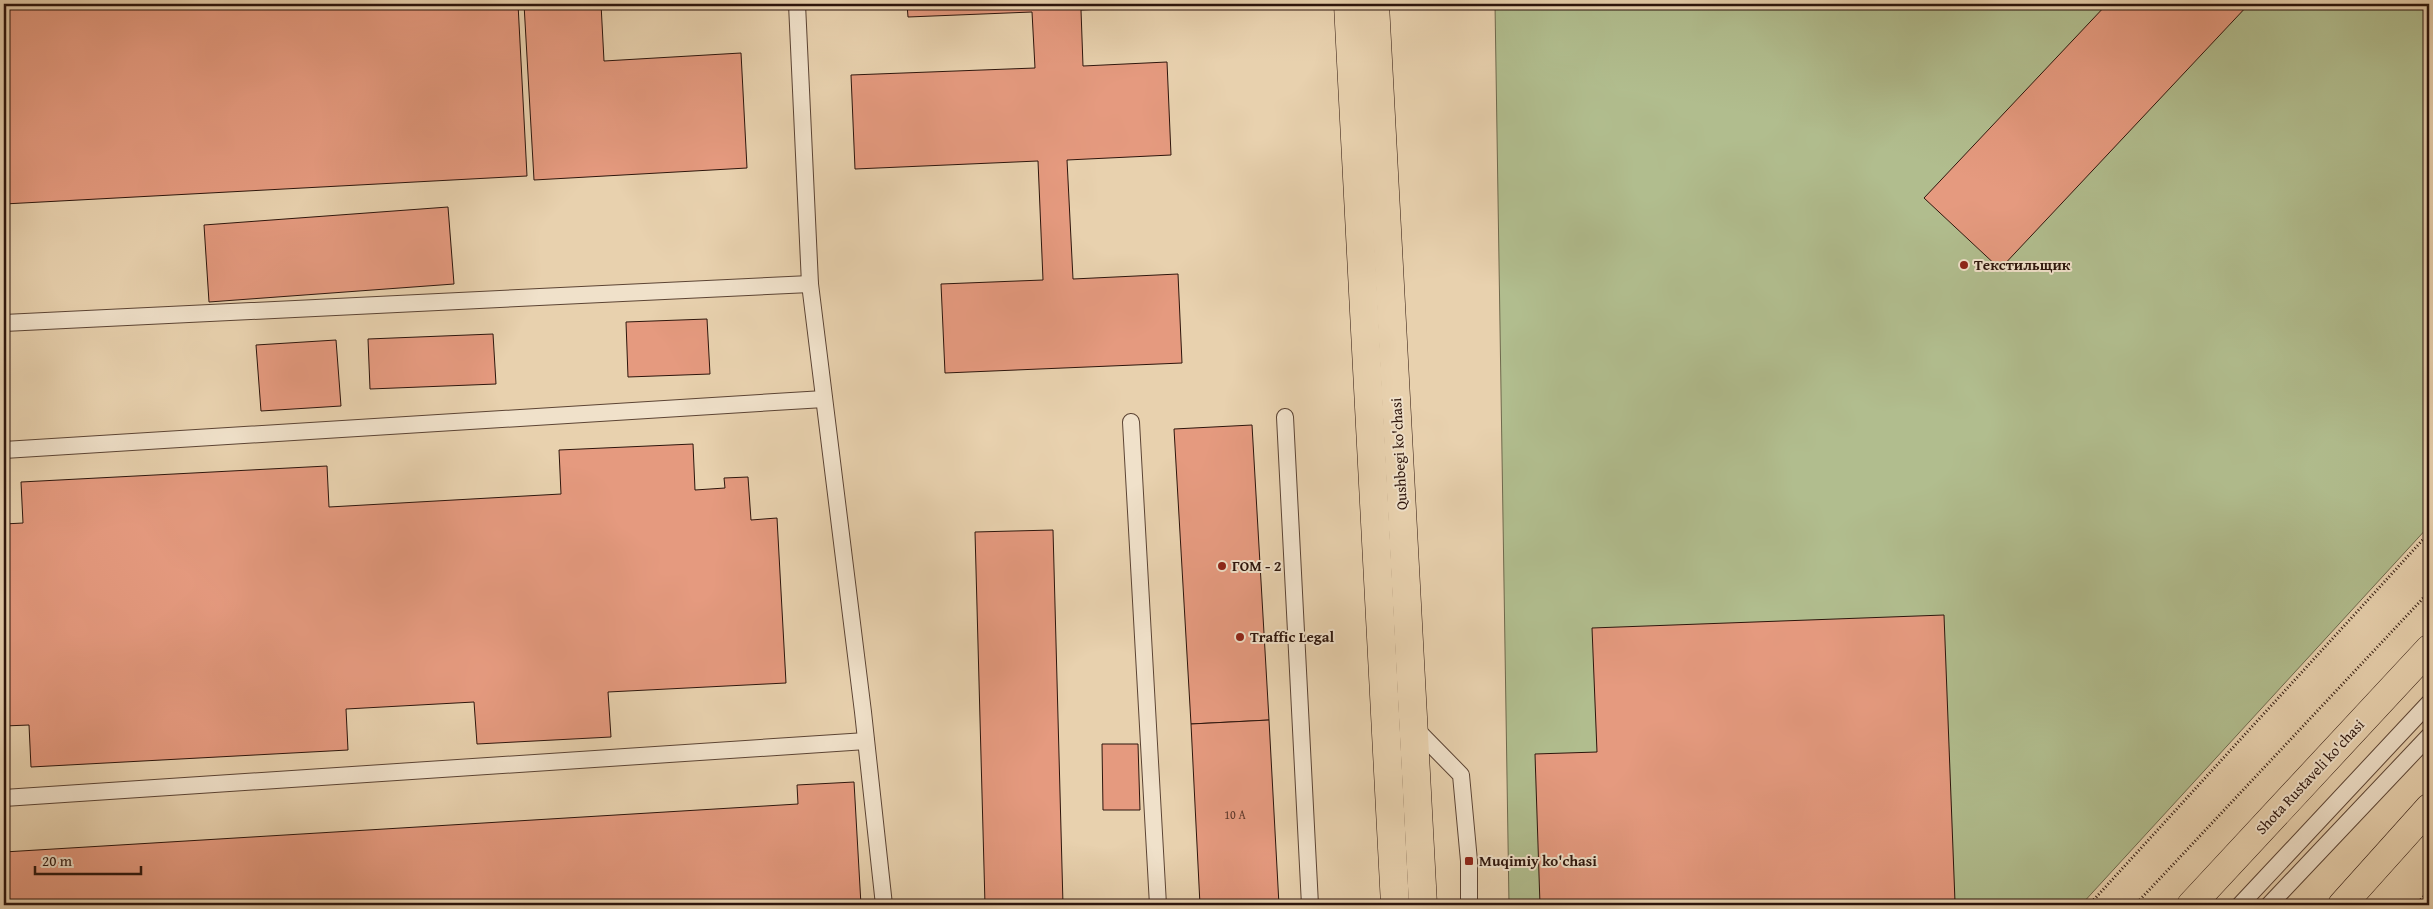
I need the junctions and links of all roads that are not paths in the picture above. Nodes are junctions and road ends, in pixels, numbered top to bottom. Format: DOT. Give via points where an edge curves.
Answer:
graph roads {
  1 [pos="797,4"];
  2 [pos="1348,4"];
  3 [pos="1374,4"];
  4 [pos="810,284"];
  5 [pos="4,323"];
  6 [pos="824,399"];
  7 [pos="1285,417"];
  8 [pos="1131,422"];
  9 [pos="4,450"];
  10 [pos="2429,649"];
  11 [pos="2429,703"];
  12 [pos="1413,726"];
  13 [pos="2429,736"];
  14 [pos="866,741"];
  15 [pos="4,798"];
  16 [pos="2429,808"];
  17 [pos="884,905"];
  18 [pos="1158,905"];
  19 [pos="1310,905"];
  20 [pos="1395,905"];
  21 [pos="1423,905"];
  22 [pos="1469,905"];
  23 [pos="2191,905"];
  24 [pos="2240,905"];
  25 [pos="2269,905"];
  26 [pos="2342,905"];
  1 -- 4 [label="lane"];
  2 -- 20 [label="main road, Qushbegi ko'chasi"];
  3 -- 12 [label="main road, Qushbegi ko'chasi"];
  4 -- 5 [label="lane"];
  4 -- 6 [label="lane"];
  6 -- 9 [label="lane"];
  6 -- 14 [label="lane"];
  7 -- 19 [label="lane"];
  8 -- 18 [label="lane"];
  10 -- 23 [label="main road, Shota Rustaveli ko'chasi"];
  11 -- 24 [label="lane"];
  12 -- 21 [label="main road, Qushbegi ko'chasi"];
  12 -- 22 [label="lane" via="1460,775 1469,861"];
  13 -- 25 [label="lane"];
  14 -- 15 [label="lane"];
  14 -- 17 [label="lane"];
  16 -- 26 [label="main road"];
}
